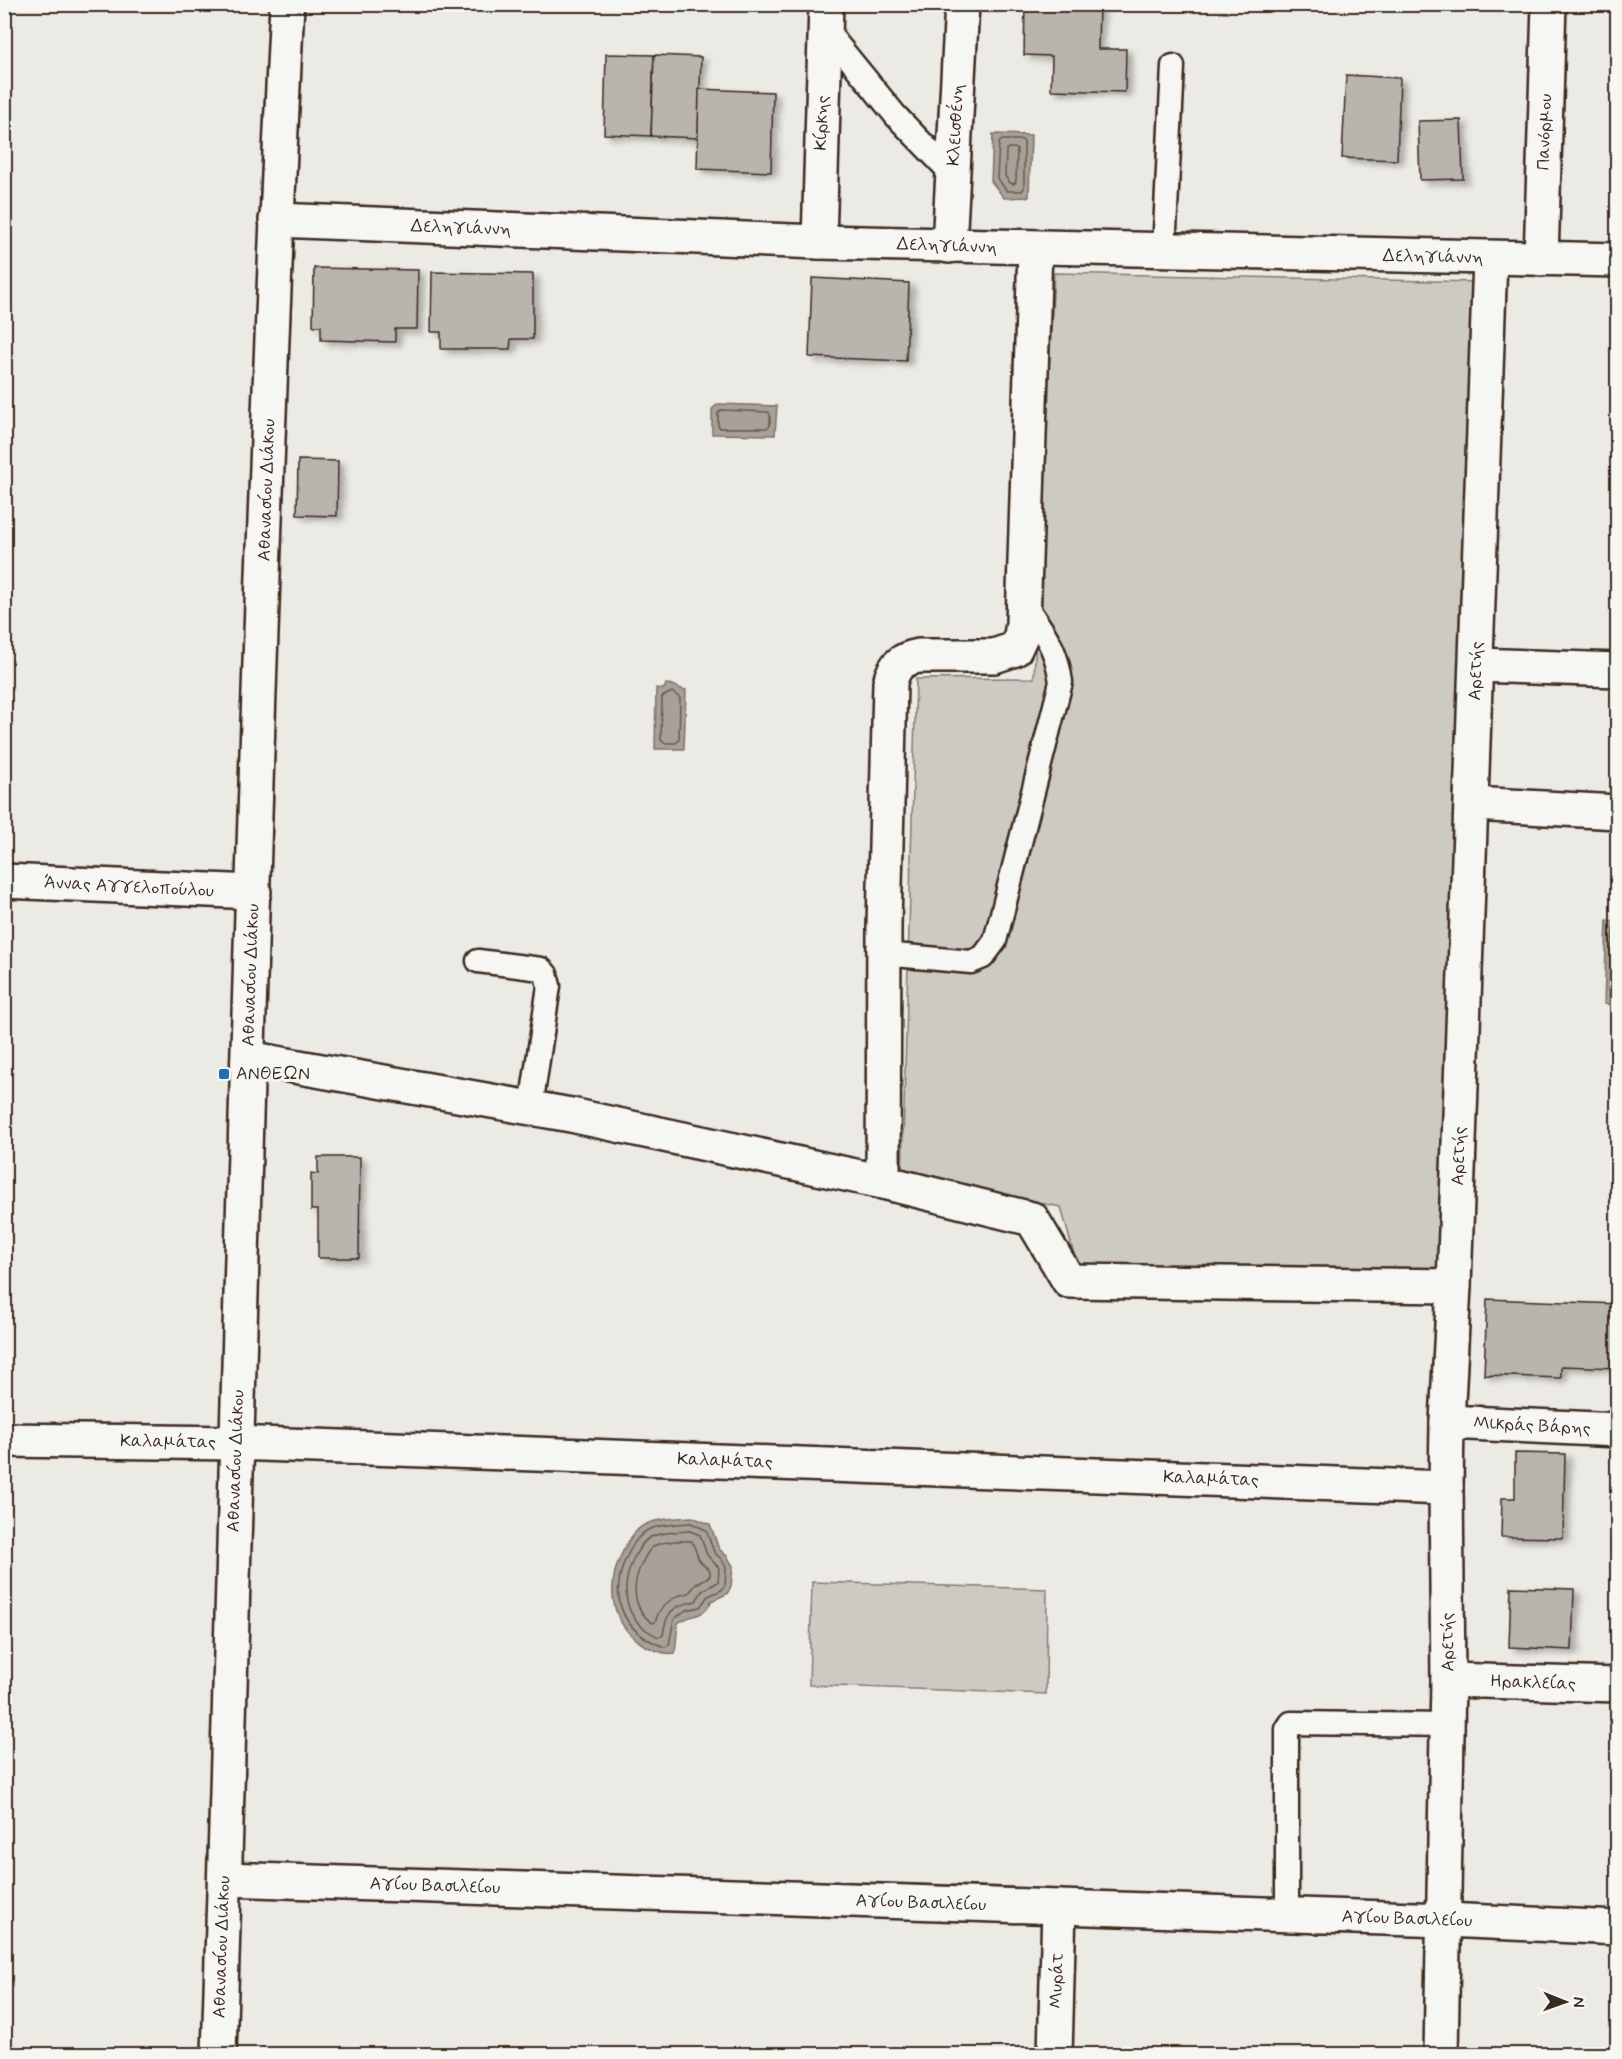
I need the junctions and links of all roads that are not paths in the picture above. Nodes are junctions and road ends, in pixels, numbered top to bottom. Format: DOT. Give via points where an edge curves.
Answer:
graph roads {
  1 [pos="287,4"];
  2 [pos="962,4"];
  3 [pos="1549,4"];
  4 [pos="825,17"];
  5 [pos="1173,66"];
  6 [pos="953,175"];
  7 [pos="276,220"];
  8 [pos="819,242"];
  9 [pos="949,246"];
  10 [pos="1035,248"];
  11 [pos="1164,251"];
  12 [pos="1490,258"];
  13 [pos="1541,259"];
  14 [pos="1617,261"];
  15 [pos="1024,603"];
  16 [pos="1477,665"];
  17 [pos="1617,670"];
  18 [pos="1472,804"];
  19 [pos="1617,812"];
  20 [pos="4,881"];
  21 [pos="254,892"];
  22 [pos="884,954"];
  23 [pos="478,961"];
  24 [pos="248,1058"];
  25 [pos="531,1107"];
  26 [pos="883,1182"];
  27 [pos="1454,1286"];
  28 [pos="1447,1422"];
  29 [pos="1617,1430"];
  30 [pos="4,1440"];
  31 [pos="236,1443"];
  32 [pos="1446,1488"];
  33 [pos="1448,1680"];
  34 [pos="1617,1685"];
  35 [pos="1448,1725"];
  36 [pos="225,1879"];
  37 [pos="1059,1907"];
  38 [pos="1287,1915"];
  39 [pos="1445,1920"];
  40 [pos="1617,1928"];
  41 [pos="219,2055"];
  42 [pos="1055,2055"];
  43 [pos="1441,2055"];
  1 -- 7 [label="street, Αθανασίου Διάκου"];
  2 -- 6 [label="street, Κλεισθένη"];
  3 -- 13 [label="street, Πανόρμου"];
  4 -- 6 [label="lane" via="896,116"];
  4 -- 8 [label="street, Κίρκης"];
  5 -- 11 [label="lane"];
  6 -- 9 [label="street, Κλεισθένη"];
  7 -- 8 [label="street, Δεληγιάννη"];
  7 -- 21 [label="street, Αθανασίου Διάκου"];
  8 -- 9 [label="street, Δεληγιάννη"];
  9 -- 10 [label="street, Δεληγιάννη"];
  10 -- 11 [label="street, Δεληγιάννη"];
  10 -- 15 [label="street"];
  11 -- 12 [label="street, Δεληγιάννη"];
  12 -- 13 [label="street, Δεληγιάννη"];
  12 -- 16 [label="street, Αρετής"];
  13 -- 14 [label="street, Δεληγιάννη"];
  15 -- 22 [label="street" via="1021,636 1015,649 994,657 919,656 899,663 892,673"];
  15 -- 22 [label="lane" via="1052,645 1061,682 995,941 983,957 971,962"];
  16 -- 17 [label="street"];
  16 -- 18 [label="street, Αρετής"];
  18 -- 19 [label="street"];
  18 -- 27 [label="street, Αρετής"];
  20 -- 21 [label="street, Άννας Αγγελοπούλου"];
  21 -- 24 [label="street, Αθανασίου Διάκου"];
  22 -- 26 [label="street"];
  23 -- 25 [label="lane" via="542,969 546,974 549,986"];
  24 -- 25 [label="street"];
  24 -- 31 [label="street, Αθανασίου Διάκου"];
  25 -- 26 [label="street"];
  26 -- 27 [label="street" via="1032,1219 1069,1281"];
  27 -- 28 [label="street, Αρετής"];
  28 -- 29 [label="street, Μικράς Βάρης"];
  28 -- 32 [label="street, Αρετής"];
  30 -- 31 [label="street, Καλαμάτας"];
  31 -- 32 [label="street, Καλαμάτας"];
  31 -- 36 [label="street, Αθανασίου Διάκου"];
  32 -- 33 [label="street, Αρετής"];
  33 -- 34 [label="street, Ηρακλείας"];
  33 -- 35 [label="street, Αρετής"];
  35 -- 38 [label="lane" via="1291,1723 1287,1729"];
  35 -- 39 [label="street, Αρετής"];
  36 -- 37 [label="street, Αγίου Βασιλείου"];
  36 -- 41 [label="street, Αθανασίου Διάκου"];
  37 -- 38 [label="street, Αγίου Βασιλείου"];
  37 -- 42 [label="street, Μυράτ"];
  38 -- 39 [label="street, Αγίου Βασιλείου"];
  39 -- 40 [label="street, Αγίου Βασιλείου"];
  39 -- 43 [label="street, Αρετής"];
}
